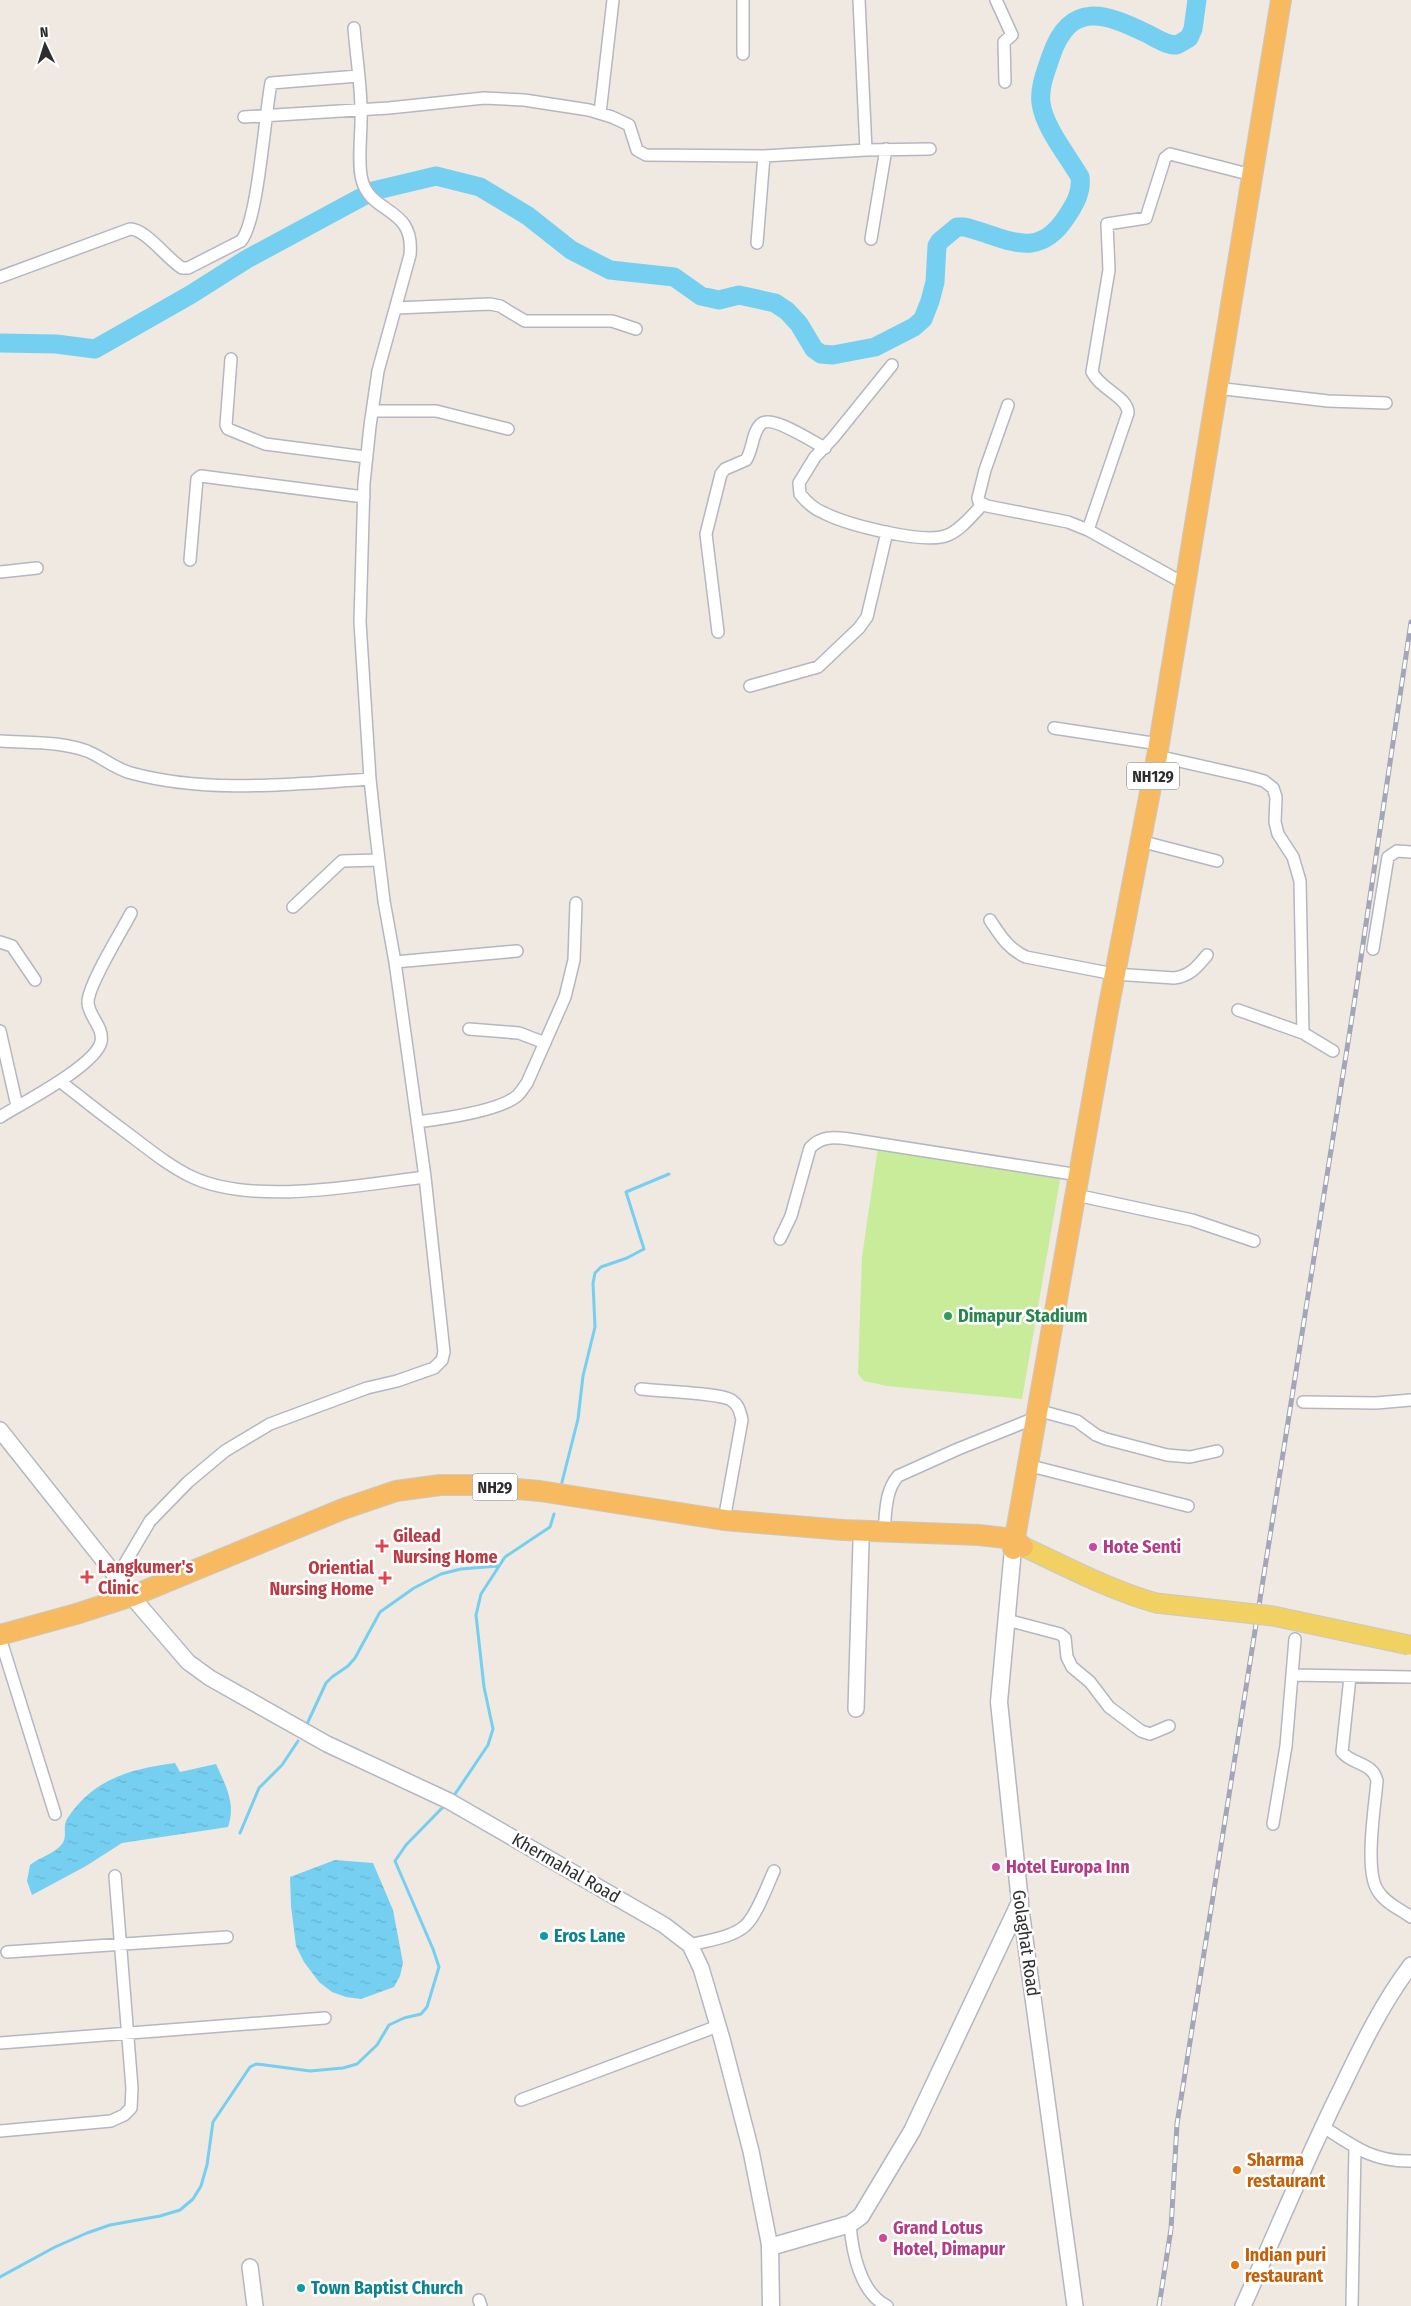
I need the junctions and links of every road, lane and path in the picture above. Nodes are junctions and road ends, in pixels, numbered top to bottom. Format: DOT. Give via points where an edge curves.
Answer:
graph roads {
  1 [pos="613,0"];
  2 [pos="743,0"];
  3 [pos="859,0"];
  4 [pos="996,0"];
  5 [pos="1281,0"];
  6 [pos="354,28"];
  7 [pos="743,54"];
  8 [pos="358,76"];
  9 [pos="1005,82"];
  10 [pos="361,109"];
  11 [pos="600,113"];
  12 [pos="268,116"];
  13 [pos="244,117"];
  14 [pos="930,149"];
  15 [pos="866,150"];
  16 [pos="886,150"];
  17 [pos="764,156"];
  18 [pos="1252,176"];
  19 [pos="871,239"];
  20 [pos="757,243"];
  21 [pos="0,277"];
  22 [pos="396,308"];
  23 [pos="636,329"];
  24 [pos="230,359"];
  25 [pos="892,365"];
  26 [pos="1216,388"];
  27 [pos="1386,403"];
  28 [pos="1008,405"];
  29 [pos="372,411"];
  30 [pos="508,428"];
  31 [pos="824,448"];
  32 [pos="366,457"];
  33 [pos="364,498"];
  34 [pos="983,504"];
  35 [pos="1088,530"];
  36 [pos="887,532"];
  37 [pos="190,560"];
  38 [pos="37,568"];
  39 [pos="0,572"];
  40 [pos="1184,584"];
  41 [pos="718,632"];
  42 [pos="750,686"];
  43 [pos="1054,728"];
  44 [pos="0,741"];
  45 [pos="1158,750"];
  46 [pos="370,778"];
  47 [pos="1140,841"];
  48 [pos="1411,852"];
  49 [pos="379,860"];
  50 [pos="1217,861"];
  51 [pos="576,903"];
  52 [pos="293,907"];
  53 [pos="131,913"];
  54 [pos="990,920"];
  55 [pos="0,942"];
  56 [pos="1373,949"];
  57 [pos="517,951"];
  58 [pos="1206,955"];
  59 [pos="395,962"];
  60 [pos="1114,974"];
  61 [pos="35,980"];
  62 [pos="1238,1010"];
  63 [pos="469,1029"];
  64 [pos="0,1031"];
  65 [pos="1303,1033"];
  66 [pos="545,1043"];
  67 [pos="1333,1051"];
  68 [pos="61,1082"];
  69 [pos="17,1106"];
  70 [pos="0,1117"];
  71 [pos="417,1122"];
  72 [pos="1079,1175"];
  73 [pos="425,1177"];
  74 [pos="1076,1195"];
  75 [pos="780,1239"];
  76 [pos="1254,1241"];
  77 [pos="642,1389"];
  78 [pos="1411,1400"];
  79 [pos="1303,1402"];
  80 [pos="1036,1414"];
  81 [pos="0,1430"];
  82 [pos="1216,1451"];
  83 [pos="1027,1465"];
  84 [pos="1188,1506"];
  85 [pos="724,1520"];
  86 [pos="884,1531"];
  87 [pos="861,1542"];
  88 [pos="1017,1545"];
  89 [pos="118,1575"];
  90 [pos="136,1600"];
  91 [pos="1007,1620"];
  92 [pos="1295,1639"];
  93 [pos="1,1641"];
  94 [pos="1410,1646"];
  95 [pos="1292,1675"];
  96 [pos="1350,1677"];
  97 [pos="1411,1677"];
  98 [pos="856,1709"];
  99 [pos="1169,1726"];
  100 [pos="55,1814"];
  101 [pos="1273,1824"];
  102 [pos="774,1871"];
  103 [pos="115,1876"];
  104 [pos="1020,1902"];
  105 [pos="1411,1917"];
  106 [pos="228,1938"];
  107 [pos="690,1945"];
  108 [pos="121,1946"];
  109 [pos="7,1952"];
  110 [pos="1411,1965"];
  111 [pos="325,2018"];
  112 [pos="718,2026"];
  113 [pos="127,2032"];
  114 [pos="0,2043"];
  115 [pos="521,2100"];
  116 [pos="1322,2126"];
  117 [pos="0,2131"];
  118 [pos="1355,2147"];
  119 [pos="1411,2161"];
  120 [pos="850,2224"];
  121 [pos="770,2247"];
  122 [pos="250,2267"];
  123 [pos="254,2306"];
  124 [pos="771,2306"];
  125 [pos="887,2306"];
  126 [pos="1074,2306"];
  127 [pos="1243,2306"];
  128 [pos="1352,2306"];
  1 -- 11 [label="street"];
  2 -- 7 [label="street"];
  3 -- 15 [label="street"];
  4 -- 9 [label="street" via="1012,35 1004,42"];
  5 -- 18 [label="highway, NH129"];
  6 -- 8 [label="street"];
  8 -- 10 [label="street"];
  8 -- 12 [label="street" via="271,82"];
  10 -- 11 [label="street" via="484,98 540,102"];
  10 -- 12 [label="street"];
  10 -- 22 [label="street" via="362,182 372,197 403,222 410,232 410,255"];
  11 -- 17 [label="street" via="629,125 637,150 646,155"];
  12 -- 13 [label="street"];
  12 -- 21 [label="street" via="244,238 188,268 181,267 136,229 130,229"];
  14 -- 16 [label="street"];
  15 -- 16 [label="street"];
  15 -- 17 [label="street"];
  16 -- 19 [label="street"];
  17 -- 20 [label="street"];
  18 -- 26 [label="highway, NH129"];
  18 -- 35 [label="street" via="1170,154 1165,158 1146,218 1106,224 1109,270 1092,372 1102,386 1125,402 1128,413"];
  22 -- 23 [label="street" via="490,304 526,321 612,321"];
  22 -- 29 [label="street" via="378,371"];
  24 -- 32 [label="street" via="228,429 265,444"];
  25 -- 31 [label="street"];
  26 -- 27 [label="street" via="1328,401"];
  26 -- 40 [label="highway, NH129"];
  28 -- 34 [label="street" via="985,470 978,498"];
  29 -- 30 [label="street" via="436,411"];
  29 -- 32 [label="street"];
  31 -- 36 [label="street" via="804,472 799,483 800,494 814,508 833,518"];
  31 -- 41 [label="street" via="775,421 765,422 757,431 746,460 721,474 706,534"];
  32 -- 33 [label="street"];
  33 -- 37 [label="street" via="201,476 196,479"];
  33 -- 46 [label="street" via="360,622"];
  34 -- 35 [label="street" via="1068,522"];
  34 -- 36 [label="street" via="957,529 940,538 900,536"];
  35 -- 40 [label="street"];
  36 -- 42 [label="street" via="867,617 859,628 818,667"];
  38 -- 39 [label="street"];
  40 -- 45 [label="highway, NH129"];
  43 -- 45 [label="street"];
  44 -- 46 [label="street" via="70,746 131,774 180,782 267,786"];
  45 -- 47 [label="highway, NH129"];
  45 -- 65 [label="street" via="1264,781 1272,788 1276,798 1278,834 1293,857 1300,881"];
  46 -- 49 [label="street"];
  47 -- 50 [label="street"];
  47 -- 60 [label="highway, NH129"];
  48 -- 56 [label="street" via="1397,851 1388,857"];
  49 -- 52 [label="street" via="342,861"];
  49 -- 59 [label="street"];
  51 -- 66 [label="street" via="572,970 565,997"];
  53 -- 68 [label="street" via="89,994 89,1009 101,1032 101,1043"];
  54 -- 60 [label="street" via="1005,942 1020,955"];
  55 -- 61 [label="street" via="12,946"];
  57 -- 59 [label="street"];
  58 -- 60 [label="street" via="1192,972 1183,977"];
  59 -- 71 [label="street"];
  60 -- 72 [label="highway, NH129"];
  62 -- 65 [label="street"];
  63 -- 66 [label="street" via="519,1033"];
  64 -- 69 [label="street"];
  65 -- 67 [label="street"];
  66 -- 71 [label="street" via="527,1083 509,1101 455,1116"];
  68 -- 69 [label="street"];
  68 -- 73 [label="street" via="165,1162 193,1178 215,1184 262,1192 312,1191"];
  69 -- 70 [label="street"];
  71 -- 73 [label="street"];
  72 -- 74 [label="highway, NH129"];
  72 -- 75 [label="street" via="832,1137 818,1140 810,1148 791,1216"];
  73 -- 89 [label="street" via="444,1344 439,1364 422,1374 367,1388 270,1424 225,1451 188,1482 150,1521"];
  74 -- 76 [label="street" via="1192,1220"];
  74 -- 80 [label="highway, NH129"];
  77 -- 85 [label="street" via="714,1396 730,1399 739,1406 742,1420"];
  78 -- 79 [label="street"];
  80 -- 82 [label="street" via="1077,1421 1106,1439 1167,1455 1190,1456"];
  80 -- 83 [label="highway, NH129"];
  80 -- 86 [label="street" via="898,1476 889,1492"];
  81 -- 89 [label="street, Khermahal Road"];
  83 -- 84 [label="street"];
  83 -- 88 [label="highway, NH129"];
  85 -- 86 [label="highway, NH29"];
  85 -- 90 [label="highway, NH29" via="522,1489 471,1485 416,1488 374,1497 343,1509"];
  86 -- 88 [label="highway, NH29" via="979,1535"];
  87 -- 88 [label="highway, NH29"];
  87 -- 90 [label="highway, NH29" via="706,1528 519,1499 422,1497 393,1502 344,1519 230,1570"];
  87 -- 98 [label="street"];
  88 -- 91 [label="main road, Golaghat Road"];
  88 -- 94 [label="main road, bridge" via="1100,1583 1156,1603 1273,1616"];
  89 -- 90 [label="street, Khermahal Road"];
  90 -- 93 [label="highway, NH29" via="80,1624"];
  90 -- 107 [label="street, Khermahal Road" via="188,1662 210,1678 327,1744 449,1801 664,1925"];
  91 -- 99 [label="street" via="1066,1638 1067,1657 1072,1667 1090,1682 1108,1707 1141,1731 1150,1734"];
  91 -- 104 [label="main road, Golaghat Road" via="999,1702"];
  92 -- 95 [label="street"];
  93 -- 100 [label="street"];
  95 -- 96 [label="street"];
  95 -- 101 [label="street" via="1281,1782"];
  96 -- 97 [label="street"];
  96 -- 105 [label="street" via="1341,1747 1345,1756 1370,1768 1378,1781 1371,1862 1373,1880 1383,1898"];
  102 -- 107 [label="street" via="746,1925 733,1933"];
  103 -- 108 [label="street"];
  104 -- 120 [label="main road" via="912,2130 861,2216"];
  104 -- 126 [label="street, Golaghat Road"];
  106 -- 108 [label="street"];
  107 -- 112 [label="street, Khermahal Road" via="701,1968"];
  108 -- 109 [label="street"];
  108 -- 113 [label="street"];
  110 -- 116 [label="street" via="1372,2027"];
  111 -- 113 [label="street"];
  112 -- 115 [label="street"];
  112 -- 121 [label="street, Khermahal Road" via="750,2151"];
  113 -- 114 [label="street"];
  113 -- 117 [label="street" via="132,2088 131,2108 124,2115 111,2120"];
  116 -- 118 [label="street"];
  116 -- 127 [label="street"];
  118 -- 119 [label="street" via="1380,2159"];
  118 -- 128 [label="street"];
  120 -- 121 [label="main road"];
  120 -- 125 [label="street" via="862,2278 870,2293"];
  121 -- 124 [label="main road, Khermahal Road"];
  122 -- 123 [label="street"];
}
